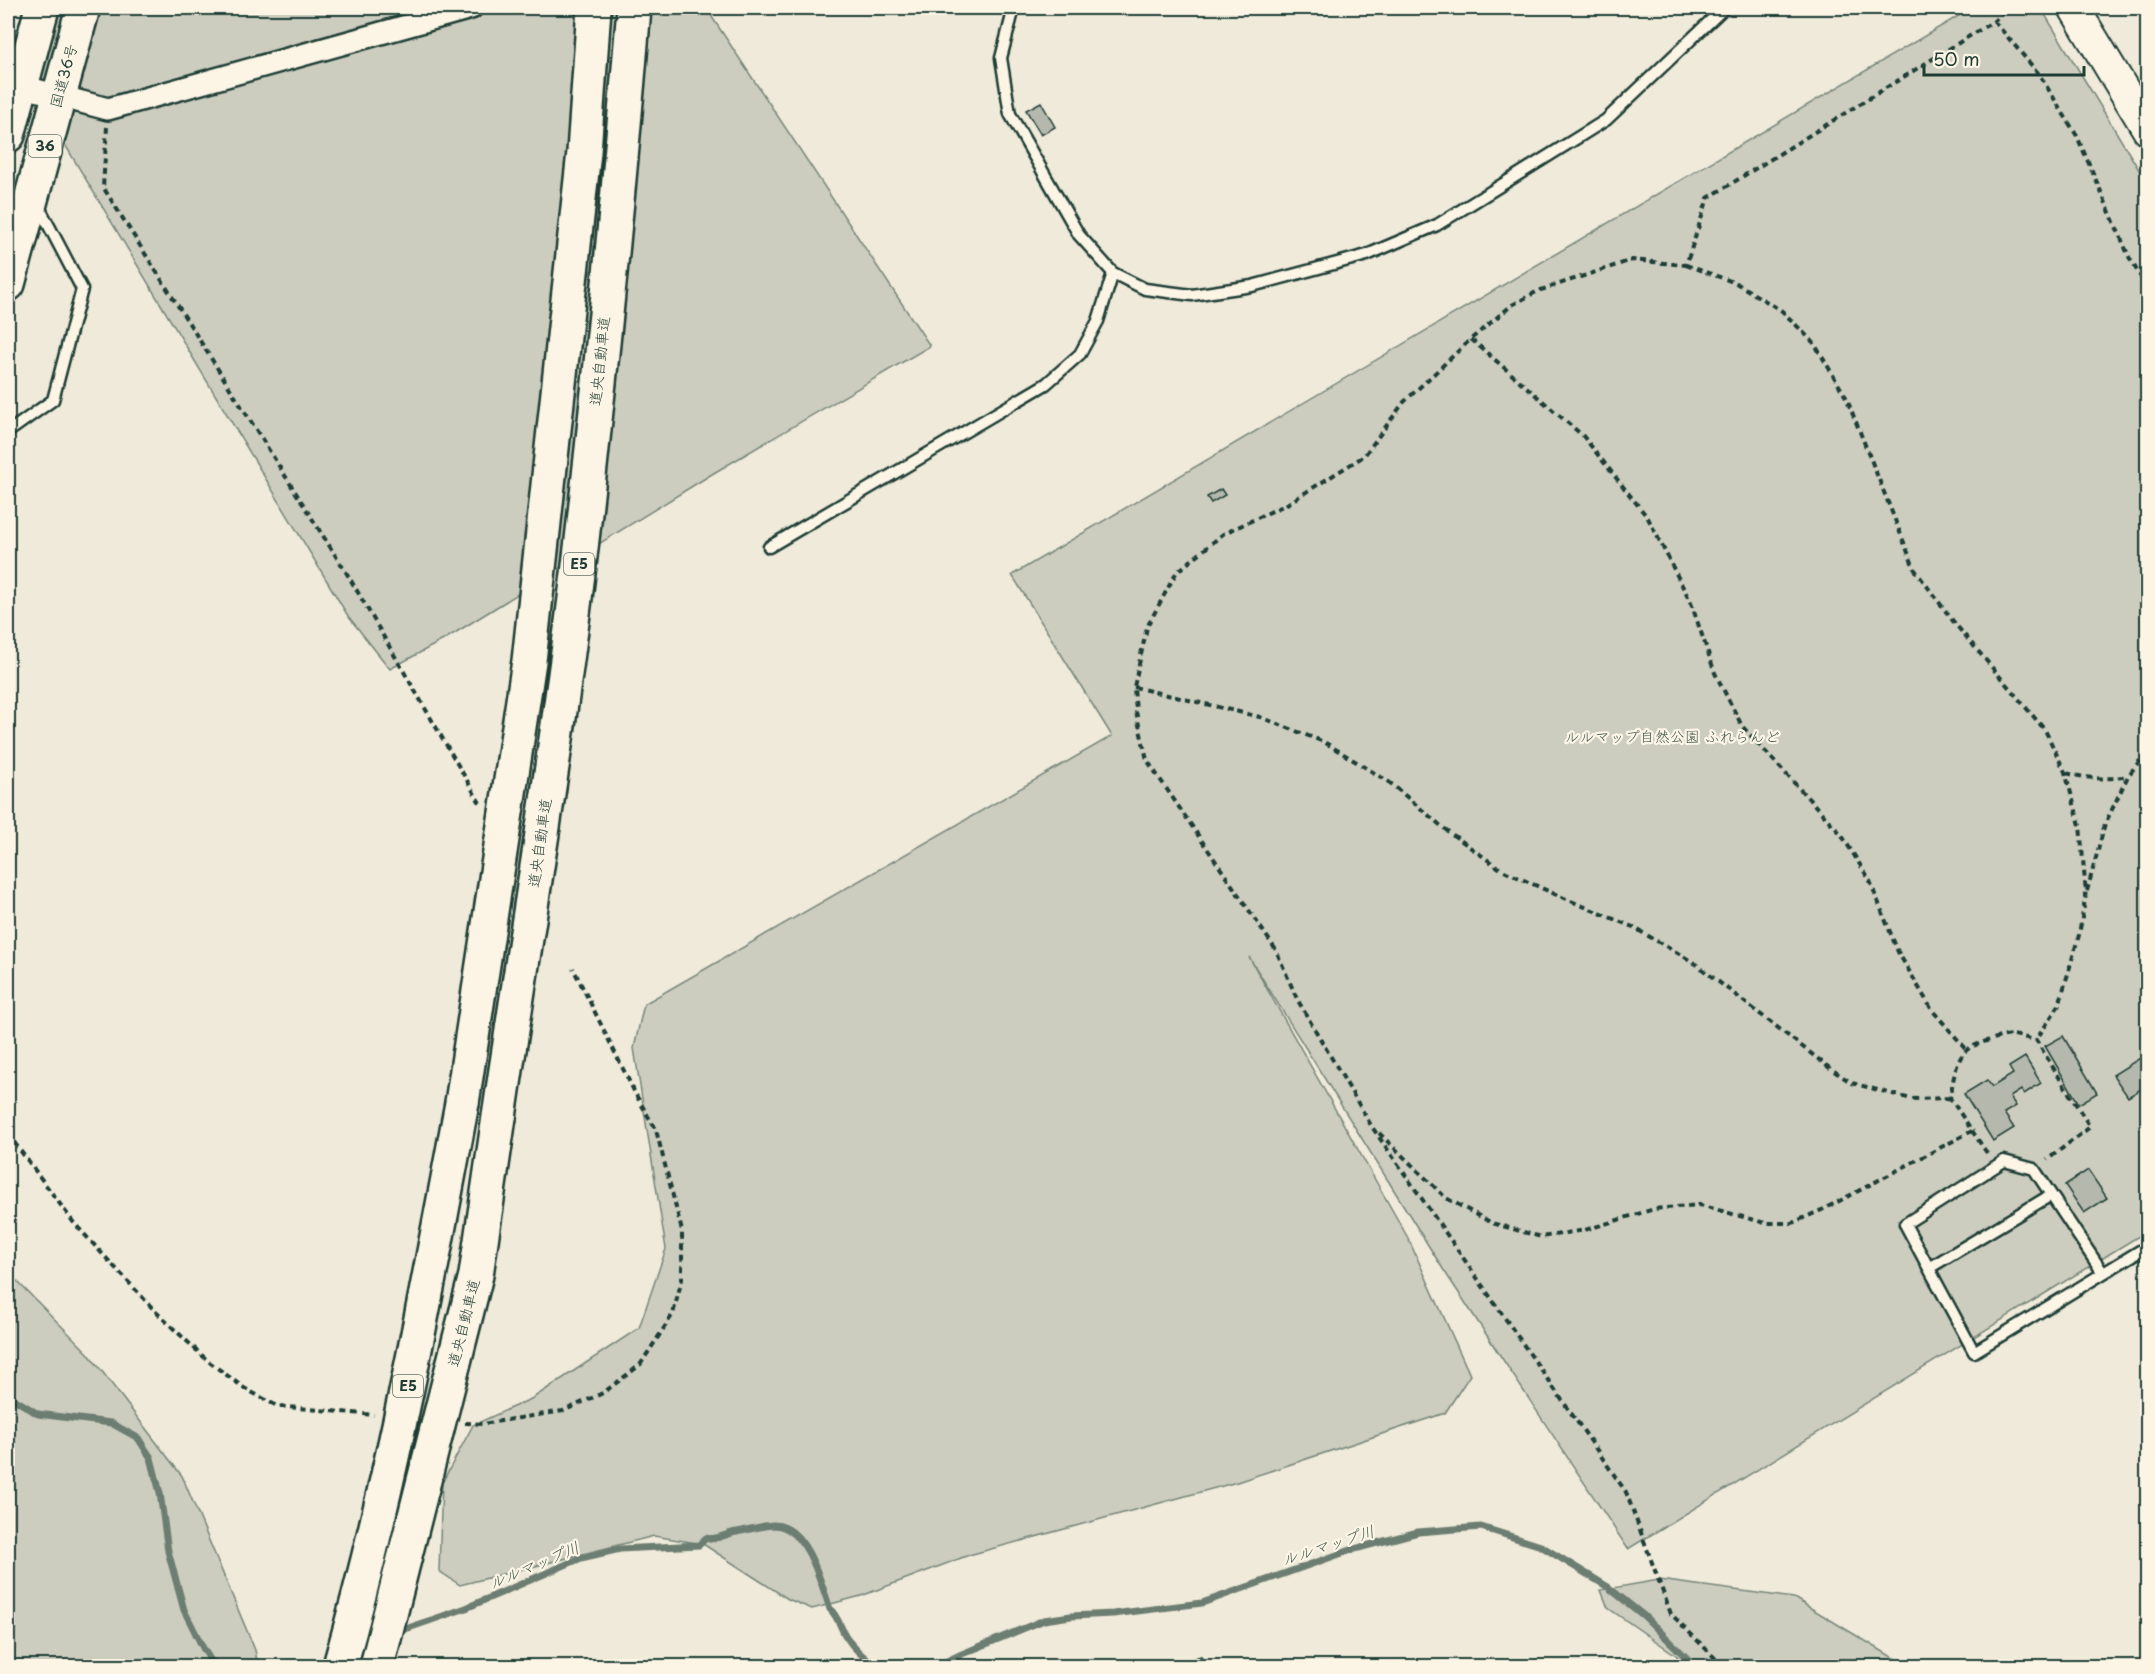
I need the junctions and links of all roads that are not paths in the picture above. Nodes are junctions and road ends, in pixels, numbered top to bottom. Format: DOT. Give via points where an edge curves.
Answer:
graph roads {
  1 [pos="42,8"];
  2 [pos="82,8"];
  3 [pos="471,8"];
  4 [pos="594,8"];
  5 [pos="634,8"];
  6 [pos="1014,8"];
  7 [pos="1724,8"];
  8 [pos="2074,8"];
  9 [pos="21,86"];
  10 [pos="58,97"];
  11 [pos="2148,130"];
  12 [pos="8,135"];
  13 [pos="32,194"];
  14 [pos="1113,273"];
  15 [pos="8,284"];
  16 [pos="8,432"];
  17 [pos="769,547"];
  18 [pos="2051,1195"];
  19 [pos="2148,1246"];
  20 [pos="1929,1268"];
  21 [pos="2103,1273"];
  22 [pos="340,1666"];
  23 [pos="377,1666"];
  1 -- 9 [label="highway, 36"];
  2 -- 10 [label="highway, 国道36号 / 36"];
  3 -- 10 [label="street" via="108,109"];
  4 -- 22 [label="highway, E5, bridge" via="584,152 529,661 462,1103 403,1410"];
  5 -- 23 [label="highway, 道央自動車道 / E5, bridge" via="584,523 476,1275"];
  6 -- 14 [label="lane" via="1000,58 1010,114 1079,235"];
  7 -- 14 [label="lane" via="1606,120 1437,225 1367,255 1252,286 1192,295 1145,289"];
  8 -- 11 [label="street"];
  9 -- 10 [label="street"];
  9 -- 12 [label="highway, 36"];
  10 -- 13 [label="highway, 国道36号 / 36"];
  13 -- 15 [label="highway, 国道36号 / 36"];
  13 -- 16 [label="lane" via="82,289 53,400"];
  14 -- 17 [label="lane" via="1098,321 1080,354 1046,384"];
  18 -- 20 [label="lane"];
  18 -- 20 [label="lane" via="2034,1169 2004,1161 1905,1224"];
  18 -- 21 [label="lane"];
  19 -- 21 [label="lane"];
  20 -- 21 [label="lane" via="1974,1352"];
}
